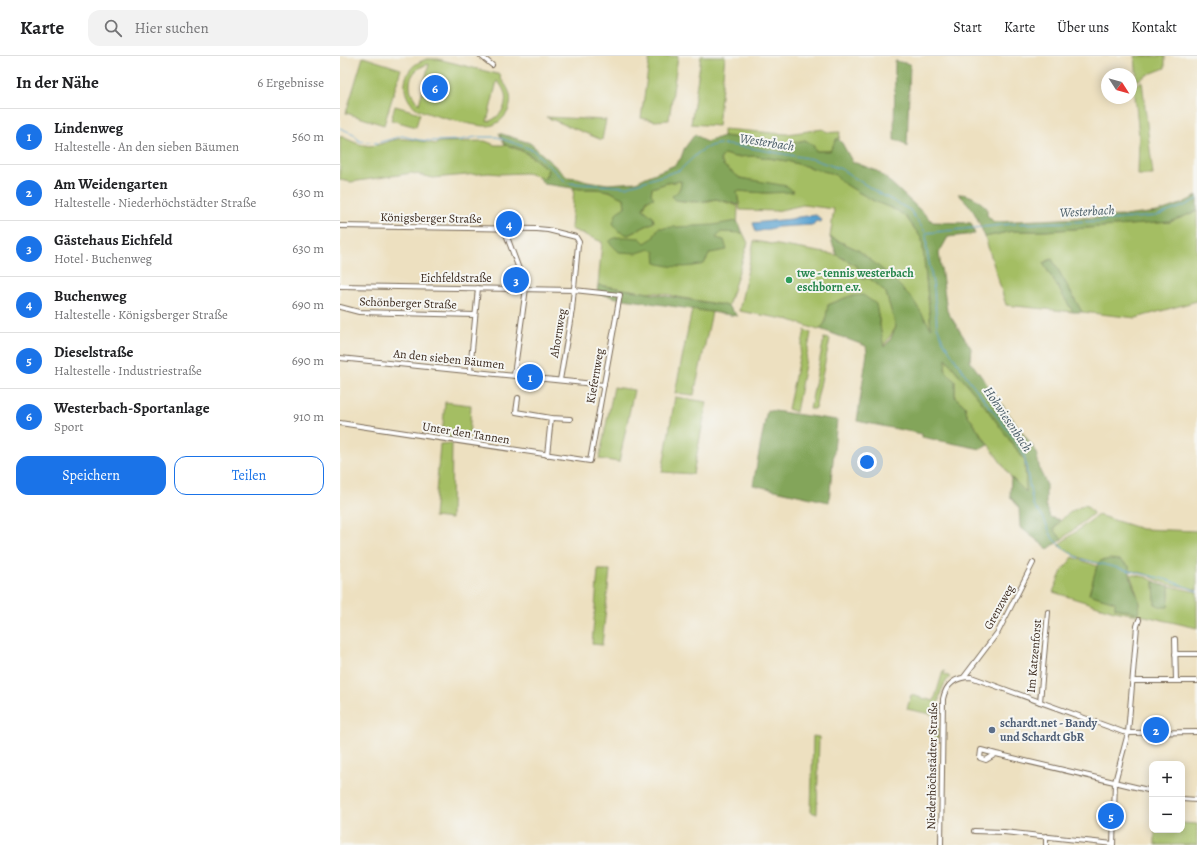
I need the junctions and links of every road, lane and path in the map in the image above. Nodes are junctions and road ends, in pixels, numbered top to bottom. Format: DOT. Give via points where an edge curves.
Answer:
graph roads {
  1 [pos="481,56"];
  2 [pos="492,65"];
  3 [pos="340,226"];
  4 [pos="505,229"];
  5 [pos="568,234"];
  6 [pos="340,286"];
  7 [pos="478,288"];
  8 [pos="526,288"];
  9 [pos="574,290"];
  10 [pos="620,295"];
  11 [pos="340,307"];
  12 [pos="475,315"];
  13 [pos="340,358"];
  14 [pos="470,371"];
  15 [pos="514,376"];
  16 [pos="560,380"];
  17 [pos="604,385"];
  18 [pos="518,398"];
  19 [pos="551,418"];
  20 [pos="570,419"];
  21 [pos="340,423"];
  22 [pos="547,454"];
  23 [pos="590,461"];
  24 [pos="1033,563"];
  25 [pos="1048,612"];
  26 [pos="1139,620"];
  27 [pos="1175,639"];
  28 [pos="1175,654"];
  29 [pos="1197,654"];
  30 [pos="964,677"];
  31 [pos="1133,681"];
  32 [pos="1176,681"];
  33 [pos="1197,681"];
  34 [pos="1040,702"];
  35 [pos="1197,732"];
  36 [pos="1128,733"];
  37 [pos="996,754"];
  38 [pos="1115,782"];
  39 [pos="1149,790"];
  40 [pos="1185,799"];
  41 [pos="1197,800"];
  42 [pos="974,831"];
  43 [pos="1046,836"];
  44 [pos="1077,843"];
  45 [pos="941,845"];
  46 [pos="1046,845"];
  47 [pos="1113,845"];
  1 -- 2 [label="street"];
  3 -- 4 [label="street, Königsberger Straße"];
  4 -- 5 [label="street, Königsberger Straße" via="537,228"];
  4 -- 8 [label="street"];
  5 -- 9 [label="street, Ahornweg" via="576,237 578,242"];
  6 -- 7 [label="street, Eichfeldstraße"];
  7 -- 8 [label="street, Eichfeldstraße"];
  7 -- 12 [label="street"];
  8 -- 9 [label="street, Eichfeldstraße"];
  8 -- 15 [label="street"];
  9 -- 10 [label="street, Eichfeldstraße"];
  9 -- 16 [label="street, Ahornweg"];
  10 -- 17 [label="street, Kiefernweg"];
  11 -- 12 [label="street, Schönberger Straße" via="359,312"];
  12 -- 14 [label="street"];
  13 -- 14 [label="street, An den sieben Bäumen"];
  14 -- 15 [label="street, An den sieben Bäumen"];
  15 -- 16 [label="street, An den sieben Bäumen"];
  16 -- 17 [label="street, An den sieben Bäumen"];
  17 -- 23 [label="street, Kiefernweg"];
  18 -- 19 [label="street" via="516,412"];
  19 -- 20 [label="street"];
  19 -- 22 [label="street"];
  21 -- 22 [label="street, Unter den Tannen"];
  22 -- 23 [label="street, Unter den Tannen"];
  24 -- 30 [label="street, Grenzweg" via="998,632"];
  25 -- 34 [label="street, Im Katzenforst"];
  26 -- 31 [label="street"];
  27 -- 28 [label="street"];
  28 -- 29 [label="street"];
  28 -- 32 [label="street"];
  30 -- 34 [label="street" via="971,677"];
  30 -- 45 [label="street, Niederhöchstädter Straße" via="952,682 943,699"];
  31 -- 32 [label="street"];
  31 -- 36 [label="street"];
  32 -- 33 [label="street"];
  34 -- 36 [label="street"];
  35 -- 36 [label="street"];
  36 -- 38 [label="street"];
  37 -- 38 [label="street"];
  38 -- 39 [label="street"];
  38 -- 47 [label="street"];
  40 -- 41 [label="street"];
  42 -- 43 [label="street"];
  43 -- 44 [label="street"];
  43 -- 46 [label="street"];
  44 -- 47 [label="street"];
}
